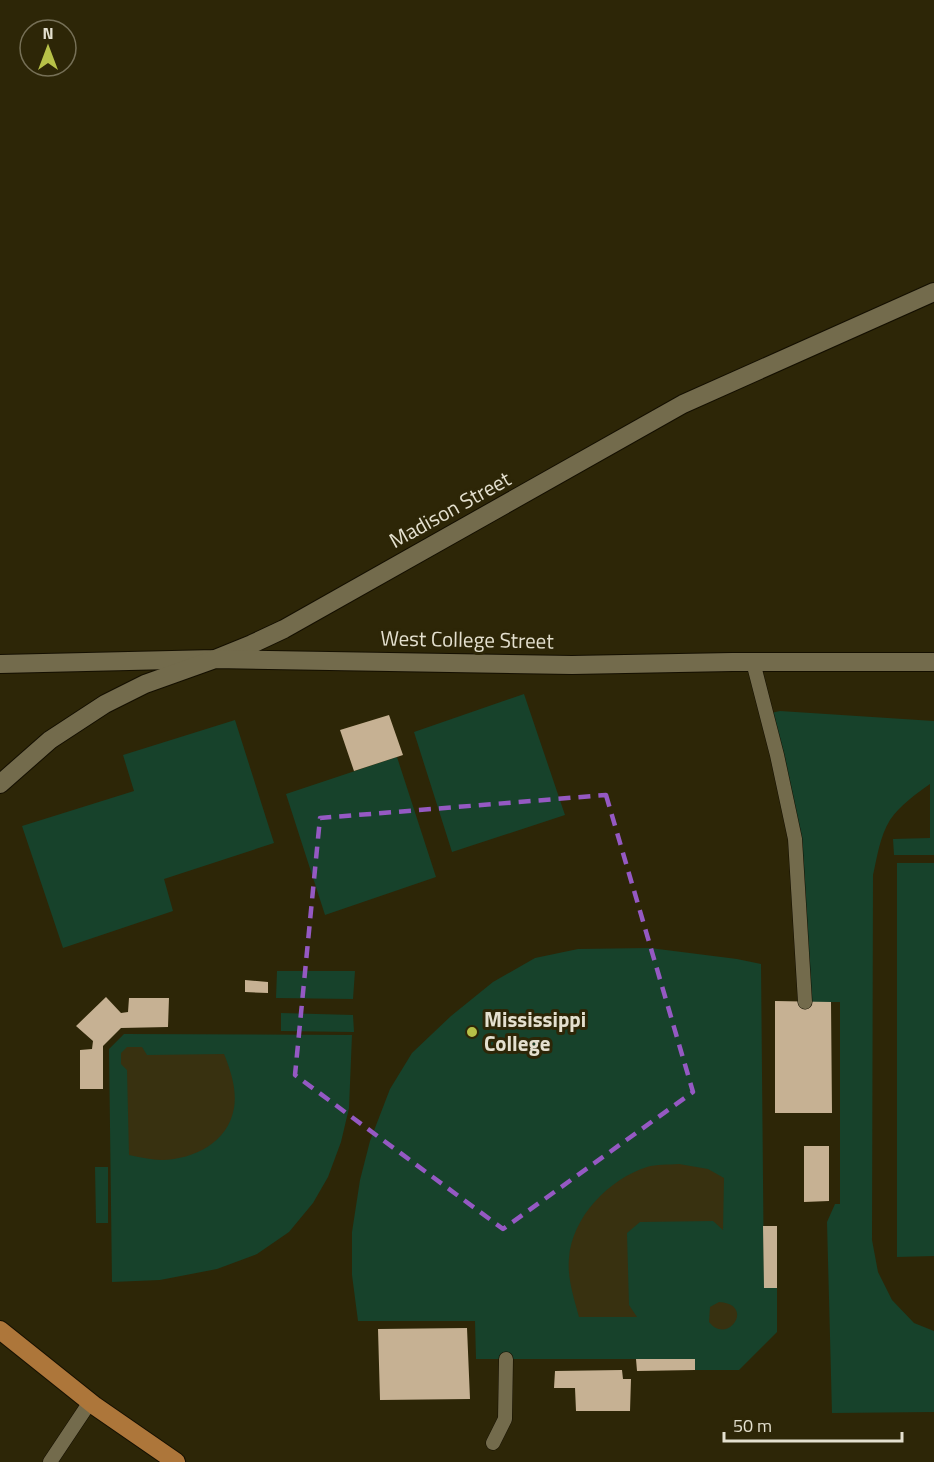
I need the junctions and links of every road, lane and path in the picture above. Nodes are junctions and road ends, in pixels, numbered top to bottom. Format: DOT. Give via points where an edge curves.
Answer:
graph roads {
  1 [pos="934,292"];
  2 [pos="215,659"];
  3 [pos="753,662"];
  4 [pos="934,662"];
  5 [pos="0,664"];
  6 [pos="0,784"];
  7 [pos="805,1002"];
  8 [pos="0,1330"];
  9 [pos="506,1359"];
  10 [pos="90,1402"];
  11 [pos="493,1443"];
  12 [pos="50,1462"];
  13 [pos="176,1462"];
  1 -- 2 [label="street, Madison Street" via="683,404 294,623"];
  2 -- 3 [label="street, West College Street" via="572,664"];
  2 -- 5 [label="street, West College Street"];
  2 -- 6 [label="street, Madison Street" via="145,684 105,704 50,740"];
  3 -- 4 [label="street, West College Street"];
  3 -- 7 [label="lane" via="795,839"];
  8 -- 10 [label="main road"];
  9 -- 11 [label="lane" via="505,1419"];
  10 -- 12 [label="lane"];
  10 -- 13 [label="main road"];
}
